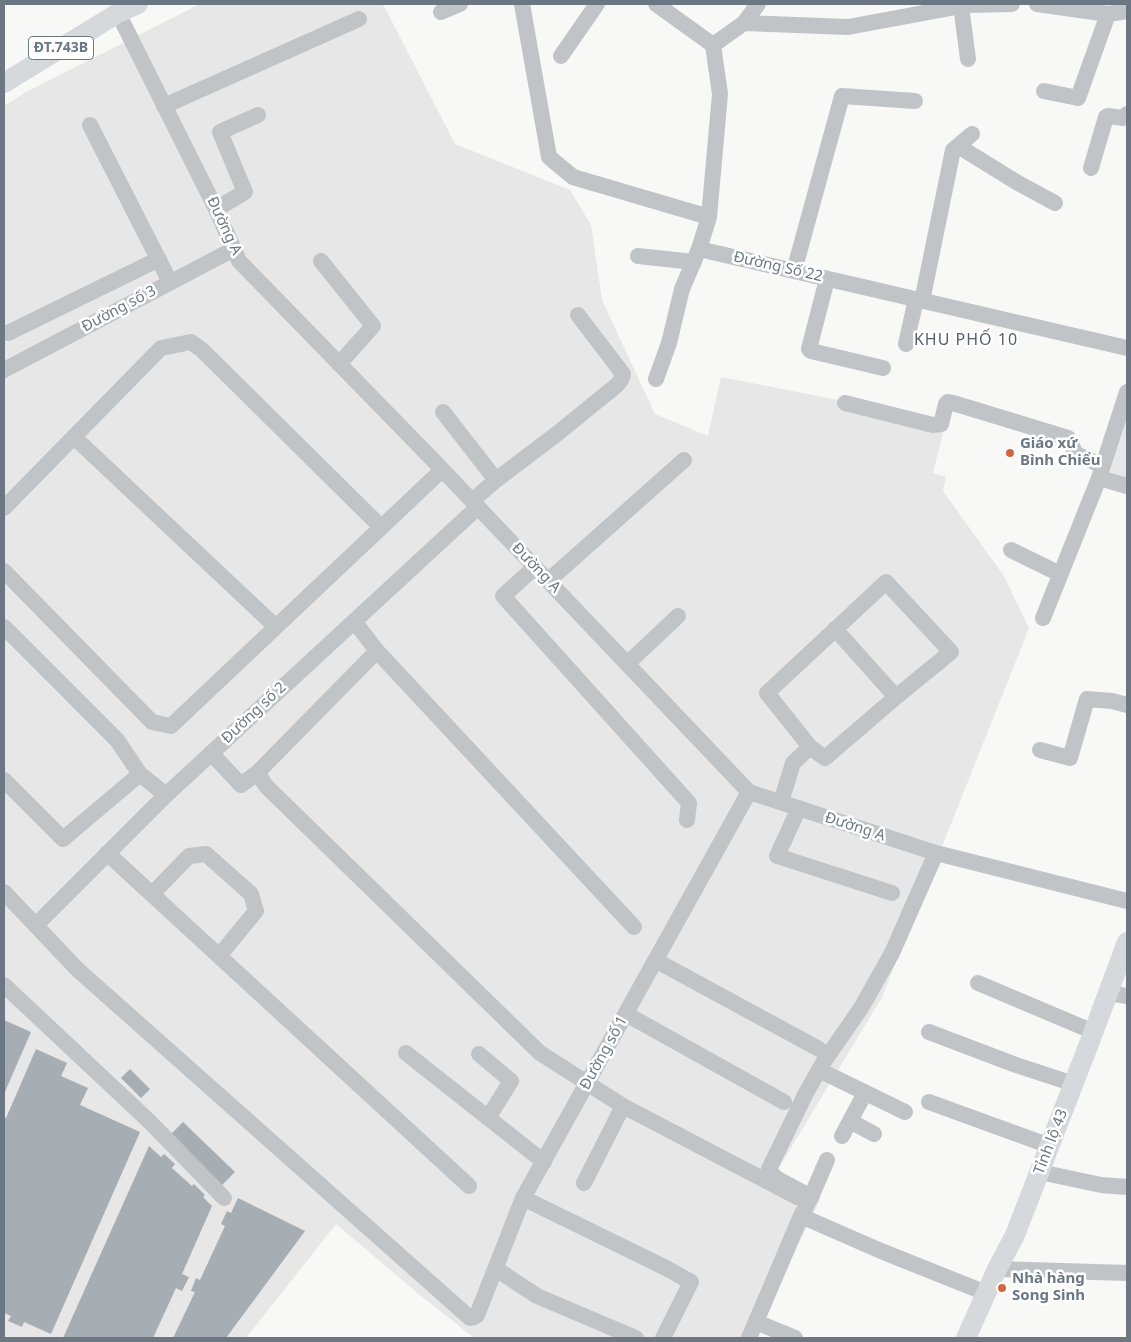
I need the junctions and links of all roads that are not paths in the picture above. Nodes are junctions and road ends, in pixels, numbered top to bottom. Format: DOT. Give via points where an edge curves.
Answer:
graph roads {
  1 [pos="138,4"];
  2 [pos="460,4"];
  3 [pos="522,4"];
  4 [pos="597,4"];
  5 [pos="656,4"];
  6 [pos="758,4"];
  7 [pos="1012,4"];
  8 [pos="1037,4"];
  9 [pos="961,6"];
  10 [pos="1087,8"];
  11 [pos="1127,11"];
  12 [pos="441,12"];
  13 [pos="118,13"];
  14 [pos="1108,14"];
  15 [pos="359,20"];
  16 [pos="744,23"];
  17 [pos="713,45"];
  18 [pos="560,56"];
  19 [pos="968,59"];
  20 [pos="4,83"];
  21 [pos="1044,90"];
  22 [pos="915,101"];
  23 [pos="164,106"];
  24 [pos="1127,114"];
  25 [pos="258,116"];
  26 [pos="90,125"];
  27 [pos="972,134"];
  28 [pos="958,146"];
  29 [pos="1091,168"];
  30 [pos="1055,203"];
  31 [pos="216,209"];
  32 [pos="709,216"];
  33 [pos="234,248"];
  34 [pos="638,256"];
  35 [pos="696,256"];
  36 [pos="159,259"];
  37 [pos="321,261"];
  38 [pos="794,271"];
  39 [pos="827,279"];
  40 [pos="170,282"];
  41 [pos="919,300"];
  42 [pos="578,315"];
  43 [pos="8,332"];
  44 [pos="906,344"];
  45 [pos="1127,348"];
  46 [pos="339,364"];
  47 [pos="883,368"];
  48 [pos="4,370"];
  49 [pos="656,379"];
  50 [pos="1127,392"];
  51 [pos="845,403"];
  52 [pos="443,412"];
  53 [pos="74,437"];
  54 [pos="684,460"];
  55 [pos="442,470"];
  56 [pos="1101,472"];
  57 [pos="496,480"];
  58 [pos="1127,486"];
  59 [pos="475,504"];
  60 [pos="4,508"];
  61 [pos="381,527"];
  62 [pos="1011,550"];
  63 [pos="535,567"];
  64 [pos="4,571"];
  65 [pos="1060,574"];
  66 [pos="548,580"];
  67 [pos="678,616"];
  68 [pos="1042,618"];
  69 [pos="354,621"];
  70 [pos="4,627"];
  71 [pos="276,627"];
  72 [pos="835,630"];
  73 [pos="377,651"];
  74 [pos="627,664"];
  75 [pos="896,697"];
  76 [pos="1127,705"];
  77 [pos="810,747"];
  78 [pos="1040,750"];
  79 [pos="211,753"];
  80 [pos="256,773"];
  81 [pos="140,774"];
  82 [pos="4,780"];
  83 [pos="749,792"];
  84 [pos="166,795"];
  85 [pos="781,802"];
  86 [pos="798,808"];
  87 [pos="686,820"];
  88 [pos="107,853"];
  89 [pos="936,853"];
  90 [pos="4,892"];
  91 [pos="892,893"];
  92 [pos="152,894"];
  93 [pos="1127,901"];
  94 [pos="36,925"];
  95 [pos="634,926"];
  96 [pos="1127,942"];
  97 [pos="218,956"];
  98 [pos="655,960"];
  99 [pos="978,983"];
  100 [pos="4,985"];
  101 [pos="1118,994"];
  102 [pos="626,1014"];
  103 [pos="929,1032"];
  104 [pos="1094,1032"];
  105 [pos="819,1050"];
  106 [pos="406,1053"];
  107 [pos="479,1054"];
  108 [pos="819,1070"];
  109 [pos="587,1083"];
  110 [pos="1074,1084"];
  111 [pos="865,1093"];
  112 [pos="784,1102"];
  113 [pos="929,1102"];
  114 [pos="623,1106"];
  115 [pos="905,1112"];
  116 [pos="488,1118"];
  117 [pos="874,1134"];
  118 [pos="1050,1146"];
  119 [pos="827,1160"];
  120 [pos="544,1162"];
  121 [pos="1040,1172"];
  122 [pos="584,1183"];
  123 [pos="469,1186"];
  124 [pos="1127,1187"];
  125 [pos="804,1197"];
  126 [pos="224,1198"];
  127 [pos="523,1198"];
  128 [pos="801,1216"];
  129 [pos="496,1268"];
  130 [pos="997,1269"];
  131 [pos="1127,1273"];
  132 [pos="986,1294"];
  133 [pos="756,1322"];
  134 [pos="636,1338"];
  135 [pos="663,1338"];
  136 [pos="749,1338"];
  137 [pos="795,1338"];
  138 [pos="966,1338"];
  1 -- 13 [label="main road"];
  2 -- 12 [label="street"];
  3 -- 32 [label="street" via="550,157 573,177"];
  4 -- 18 [label="street"];
  5 -- 17 [label="street"];
  6 -- 16 [label="street"];
  7 -- 9 [label="street"];
  8 -- 10 [label="street"];
  9 -- 16 [label="street" via="848,27"];
  9 -- 19 [label="street"];
  10 -- 14 [label="street"];
  11 -- 14 [label="street"];
  13 -- 20 [label="main road, ĐT.743B"];
  13 -- 23 [label="street, Đường A"];
  14 -- 21 [label="street" via="1078,98"];
  15 -- 23 [label="street"];
  16 -- 17 [label="street"];
  17 -- 32 [label="street" via="720,94"];
  22 -- 38 [label="street" via="842,96"];
  23 -- 31 [label="street, Đường A"];
  24 -- 29 [label="street" via="1123,118 1106,117"];
  25 -- 31 [label="street" via="220,132 244,192"];
  26 -- 36 [label="street"];
  27 -- 28 [label="street"];
  28 -- 30 [label="street"];
  28 -- 41 [label="street" via="953,150"];
  31 -- 33 [label="street, Đường A"];
  32 -- 35 [label="street"];
  33 -- 40 [label="street, Đường số 3"];
  33 -- 46 [label="street, Đường A" via="239,261"];
  34 -- 35 [label="street, Đường Số 22"];
  35 -- 38 [label="street, Đường Số 22"];
  35 -- 49 [label="street" via="682,289"];
  36 -- 40 [label="street"];
  36 -- 43 [label="street"];
  37 -- 46 [label="street" via="373,326"];
  38 -- 39 [label="street, Đường Số 22"];
  39 -- 41 [label="street, Đường Số 22"];
  39 -- 47 [label="street" via="809,349"];
  40 -- 48 [label="street, Đường số 3"];
  41 -- 44 [label="street"];
  41 -- 45 [label="street, Đường Số 22"];
  42 -- 57 [label="street, Đường số 2" via="623,374 622,380"];
  46 -- 55 [label="street, Đường A"];
  50 -- 56 [label="street"];
  51 -- 56 [label="street" via="934,425 941,424 946,404 953,403 1068,438 1076,454"];
  52 -- 57 [label="street"];
  53 -- 60 [label="street"];
  53 -- 61 [label="street" via="161,348 191,342"];
  53 -- 71 [label="street"];
  54 -- 66 [label="street"];
  55 -- 59 [label="street, Đường A"];
  55 -- 61 [label="street"];
  56 -- 58 [label="street"];
  56 -- 65 [label="street"];
  57 -- 59 [label="street, Đường số 2"];
  59 -- 63 [label="street, Đường A"];
  59 -- 69 [label="street, Đường số 2"];
  61 -- 71 [label="street"];
  62 -- 65 [label="street"];
  63 -- 66 [label="street, Đường A"];
  63 -- 87 [label="street" via="502,596 689,803"];
  64 -- 71 [label="street" via="152,722 171,726"];
  65 -- 68 [label="street"];
  66 -- 74 [label="street, Đường A"];
  67 -- 74 [label="street"];
  69 -- 73 [label="street"];
  69 -- 79 [label="street, Đường số 2"];
  70 -- 81 [label="street" via="117,740"];
  72 -- 75 [label="street"];
  72 -- 75 [label="street" via="886,582 951,652"];
  72 -- 77 [label="street" via="767,693"];
  73 -- 80 [label="street"];
  73 -- 95 [label="street"];
  74 -- 83 [label="street, Đường A"];
  75 -- 77 [label="street" via="825,758"];
  76 -- 78 [label="street" via="1087,699 1070,758"];
  77 -- 85 [label="street" via="794,763"];
  79 -- 80 [label="street" via="241,785"];
  79 -- 84 [label="street, Đường số 2"];
  80 -- 109 [label="street" via="540,1053"];
  81 -- 82 [label="street" via="63,838"];
  81 -- 84 [label="street"];
  83 -- 85 [label="street, Đường A"];
  83 -- 98 [label="street, Đường số 1"];
  84 -- 88 [label="street, Đường số 2"];
  85 -- 86 [label="street, Đường A"];
  86 -- 89 [label="street, Đường A"];
  86 -- 91 [label="street" via="777,856"];
  88 -- 92 [label="street"];
  88 -- 94 [label="street, Đường số 2"];
  89 -- 93 [label="street, Đường A"];
  89 -- 108 [label="street" via="892,952 861,1008"];
  90 -- 94 [label="street"];
  92 -- 97 [label="street"];
  92 -- 97 [label="street" via="190,856 206,854 251,894 256,911"];
  94 -- 129 [label="street, Đường số 1" via="78,970 470,1318 477,1315"];
  96 -- 101 [label="main road, Tỉnh lộ 43"];
  97 -- 123 [label="street"];
  98 -- 102 [label="street, Đường số 1"];
  98 -- 105 [label="street"];
  99 -- 104 [label="street"];
  100 -- 126 [label="street" via="150,1122"];
  101 -- 104 [label="main road, Tỉnh lộ 43"];
  102 -- 109 [label="street, Đường số 1"];
  102 -- 112 [label="street"];
  103 -- 110 [label="street"];
  104 -- 110 [label="main road, Tỉnh lộ 43"];
  106 -- 116 [label="street"];
  107 -- 116 [label="street" via="511,1081"];
  108 -- 111 [label="street"];
  108 -- 125 [label="street" via="769,1169 776,1178"];
  109 -- 114 [label="street"];
  109 -- 120 [label="street, Đường số 1"];
  110 -- 118 [label="main road, Tỉnh lộ 43"];
  111 -- 115 [label="street"];
  111 -- 117 [label="street" via="846,1128"];
  113 -- 118 [label="street"];
  114 -- 122 [label="street"];
  114 -- 125 [label="street"];
  116 -- 120 [label="street"];
  118 -- 121 [label="main road, Tỉnh lộ 43"];
  119 -- 125 [label="street"];
  120 -- 127 [label="street, Đường số 1"];
  121 -- 124 [label="street" via="1101,1186"];
  121 -- 130 [label="main road, Tỉnh lộ 43" via="1015,1235"];
  125 -- 128 [label="street"];
  127 -- 129 [label="street, Đường số 1"];
  127 -- 135 [label="street" via="690,1282"];
  128 -- 132 [label="street"];
  128 -- 133 [label="street"];
  129 -- 134 [label="street" via="537,1296"];
  130 -- 131 [label="street"];
  130 -- 132 [label="main road, Tỉnh lộ 43"];
  132 -- 138 [label="main road, Tỉnh lộ 43"];
  133 -- 136 [label="street"];
  133 -- 137 [label="street"];
}
